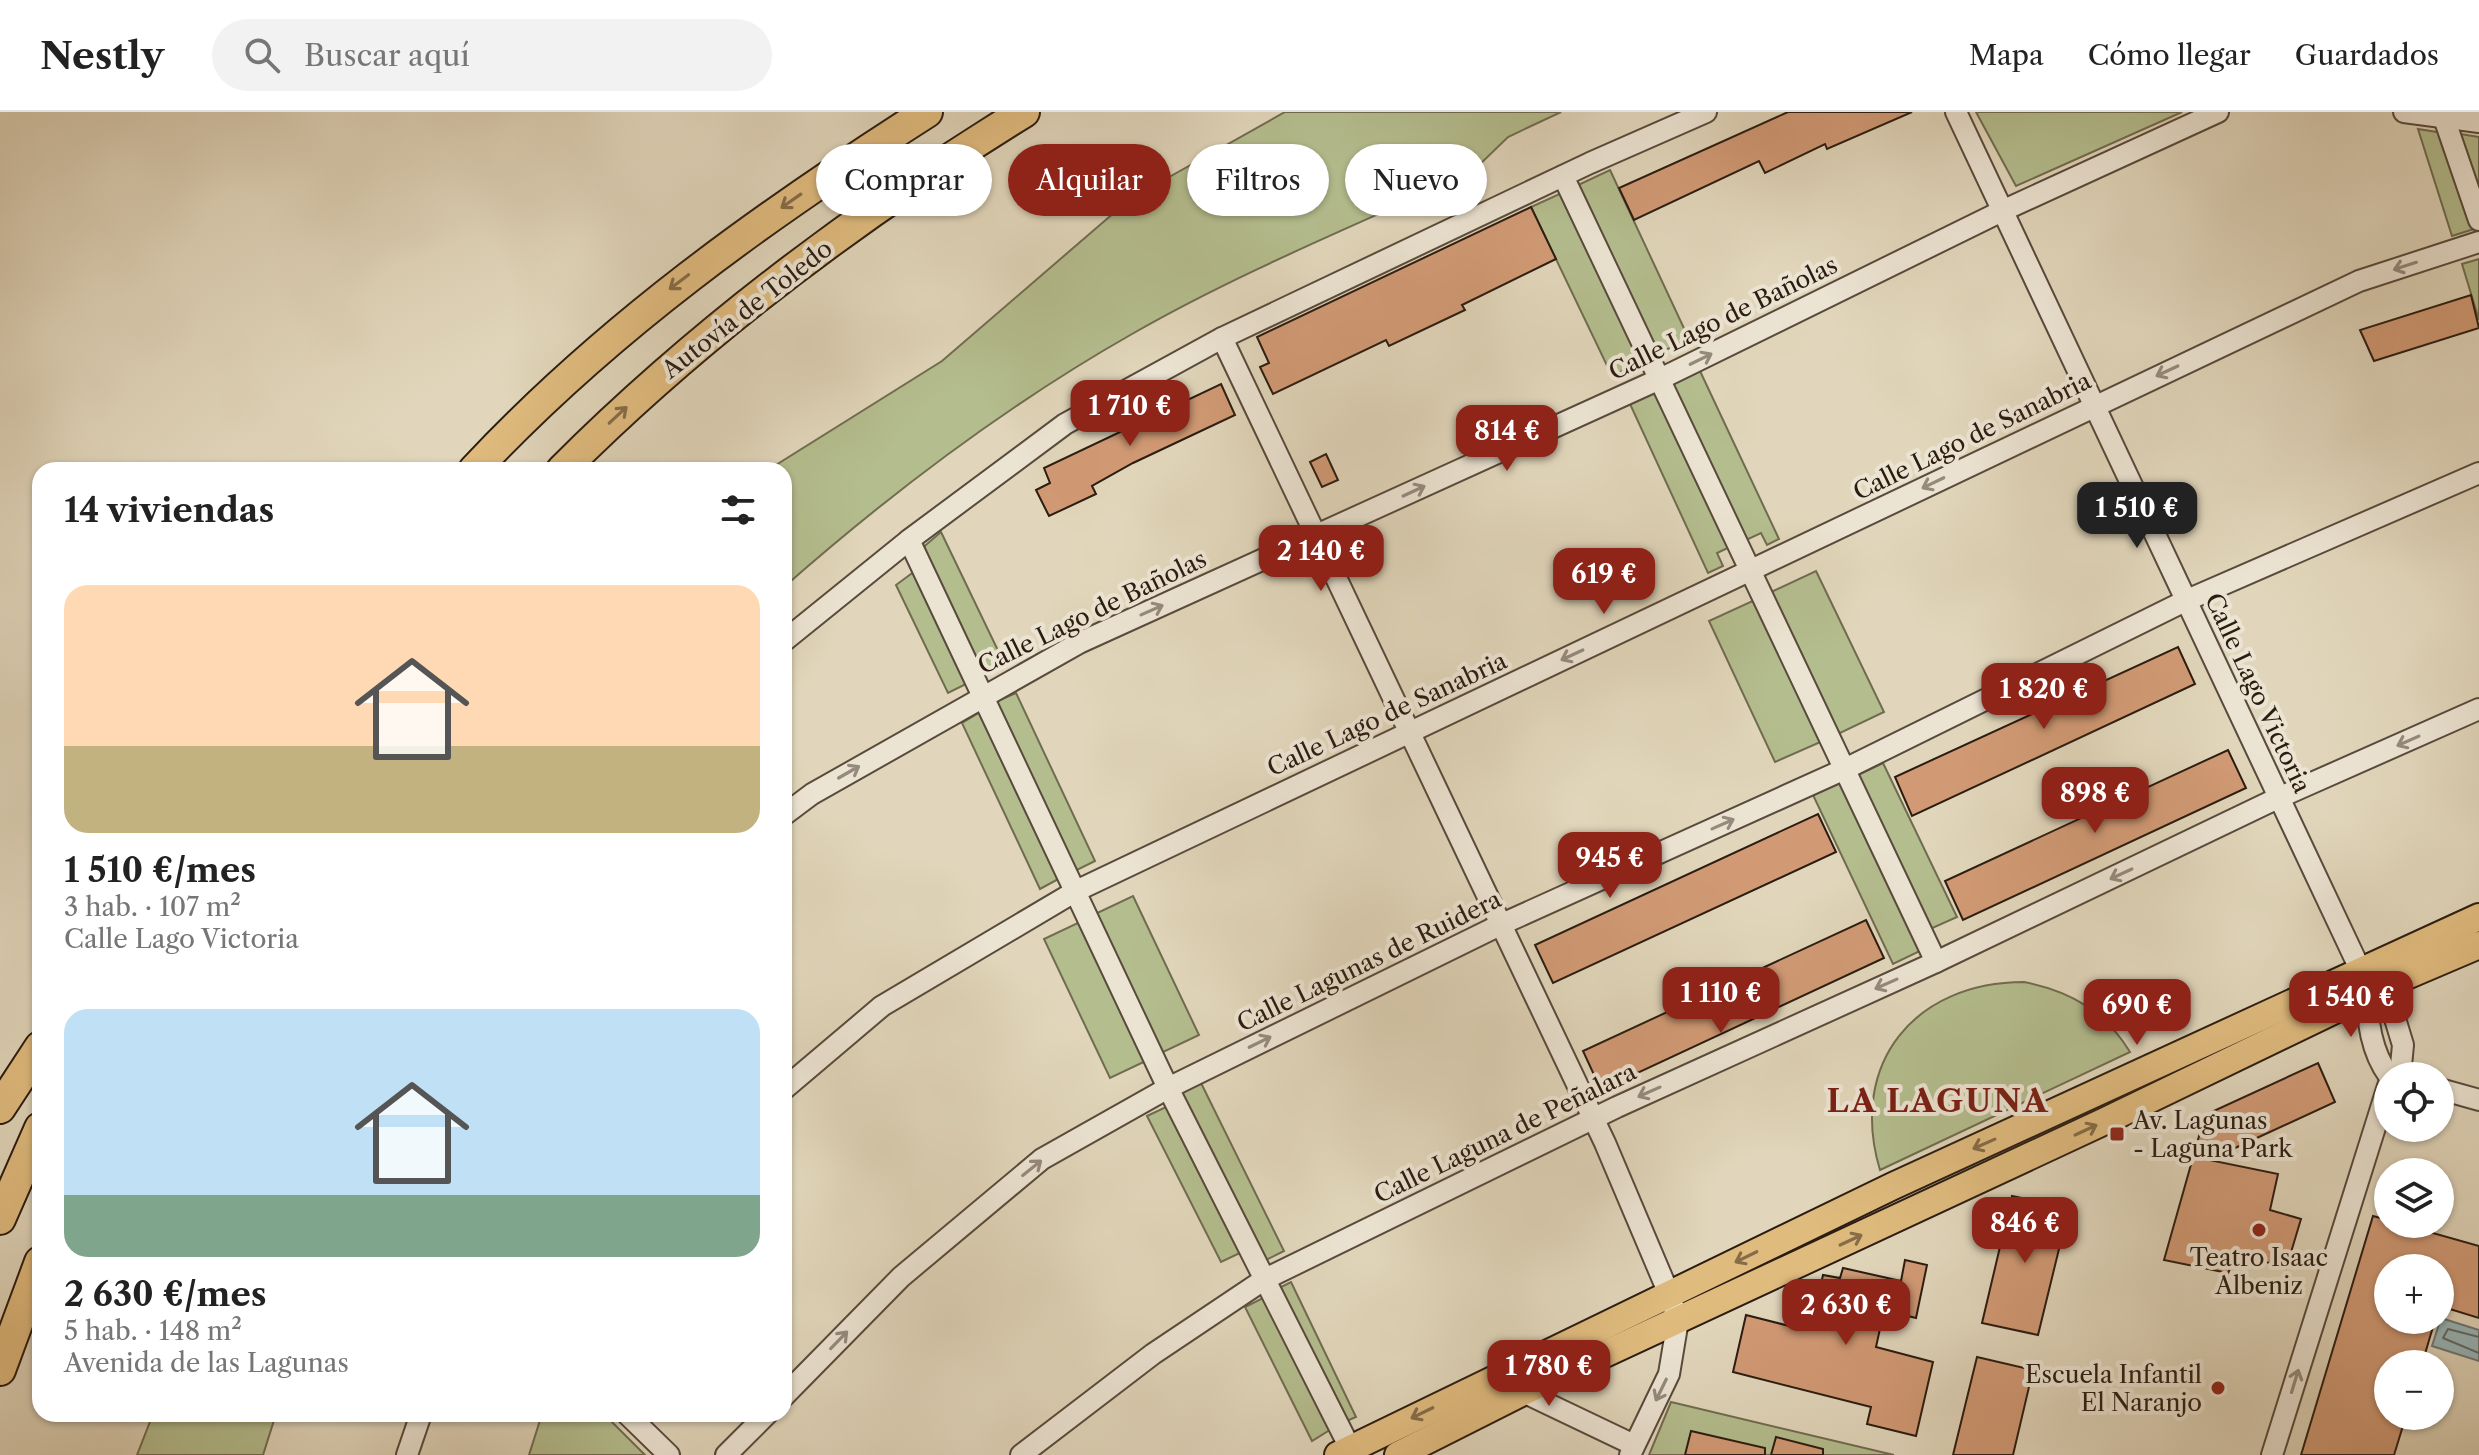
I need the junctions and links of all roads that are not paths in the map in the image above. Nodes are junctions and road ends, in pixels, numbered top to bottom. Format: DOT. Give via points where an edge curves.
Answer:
graph roads {
  1 [pos="927,112"];
  2 [pos="1024,112"];
  3 [pos="1706,112"];
  4 [pos="1956,112"];
  5 [pos="2218,112"];
  6 [pos="2404,112"];
  7 [pos="2443,115"];
  8 [pos="2479,122"];
  9 [pos="1563,176"];
  10 [pos="2002,211"];
  11 [pos="2479,220"];
  12 [pos="2479,242"];
  13 [pos="1222,338"];
  14 [pos="1662,378"];
  15 [pos="2093,407"];
  16 [pos="482,462"];
  17 [pos="570,462"];
  18 [pos="2479,473"];
  19 [pos="1318,535"];
  20 [pos="909,540"];
  21 [pos="1751,570"];
  22 [pos="2185,601"];
  23 [pos="792,635"];
  24 [pos="983,694"];
  25 [pos="2479,709"];
  26 [pos="1411,731"];
  27 [pos="1845,769"];
  28 [pos="2278,798"];
  29 [pos="792,809"];
  30 [pos="1076,891"];
  31 [pos="2479,917"];
  32 [pos="1502,924"];
  33 [pos="2479,945"];
  34 [pos="1936,962"];
  35 [pos="2365,981"];
  36 [pos="32,1059"];
  37 [pos="2379,1062"];
  38 [pos="2401,1062"];
  39 [pos="792,1082"];
  40 [pos="1168,1088"];
  41 [pos="2454,1093"];
  42 [pos="2479,1100"];
  43 [pos="0,1108"];
  44 [pos="1593,1120"];
  45 [pos="2374,1131"];
  46 [pos="32,1146"];
  47 [pos="0,1219"];
  48 [pos="1265,1279"];
  49 [pos="32,1284"];
  50 [pos="1669,1294"];
  51 [pos="1678,1320"];
  52 [pos="0,1370"];
  53 [pos="792,1388"];
  54 [pos="1523,1392"];
  55 [pos="418,1422"];
  56 [pos="635,1422"];
  57 [pos="759,1422"];
  58 [pos="1632,1450"];
  59 [pos="1344,1452"];
  60 [pos="407,1455"];
  61 [pos="669,1455"];
  62 [pos="726,1455"];
  63 [pos="1021,1455"];
  64 [pos="1398,1455"];
  65 [pos="2272,1455"];
  1 -- 16 [label="highway, one-way" via="793,199 656,300"];
  17 -- 2 [label="highway, Autovía de Toledo, one-way" via="686,353 916,178"];
  3 -- 9 [label="street"];
  4 -- 10 [label="street, Calle Lago Victoria"];
  5 -- 10 [label="street, Calle Lago de Bañolas"];
  6 -- 7 [label="street"];
  7 -- 8 [label="street"];
  7 -- 11 [label="street"];
  9 -- 13 [label="street"];
  9 -- 14 [label="street"];
  14 -- 10 [label="street, Calle Lago de Bañolas, one-way"];
  10 -- 15 [label="street, Calle Lago Victoria"];
  12 -- 15 [label="street, Calle Lago de Sanabria, one-way" via="2359,281"];
  13 -- 19 [label="street"];
  13 -- 20 [label="street" via="1065,424"];
  19 -- 14 [label="street, Calle Lago de Bañolas, one-way"];
  14 -- 21 [label="street"];
  15 -- 21 [label="street, Calle Lago de Sanabria, one-way"];
  15 -- 22 [label="street, Calle Lago Victoria"];
  18 -- 22 [label="street, Calle Lagunas de Ruidera"];
  24 -- 19 [label="street, Calle Lago de Bañolas, one-way" via="1079,643"];
  19 -- 26 [label="street"];
  20 -- 23 [label="street"];
  20 -- 24 [label="street"];
  21 -- 26 [label="street, Calle Lago de Sanabria, one-way"];
  21 -- 27 [label="street"];
  22 -- 27 [label="street, Calle Lagunas de Ruidera"];
  22 -- 28 [label="street, Calle Lago Victoria"];
  29 -- 24 [label="street, Calle Lago de Bañolas, one-way"];
  24 -- 30 [label="street"];
  25 -- 28 [label="street, Calle Laguna de Peñalara, one-way"];
  26 -- 30 [label="street, Calle Lago de Sanabria"];
  26 -- 32 [label="street"];
  32 -- 27 [label="street, Calle Lagunas de Ruidera, one-way"];
  27 -- 34 [label="street"];
  28 -- 34 [label="street, Calle Laguna de Peñalara, one-way"];
  28 -- 35 [label="street, Calle Lago Victoria"];
  30 -- 39 [label="street, Calle Lago de Sanabria" via="882,1006"];
  30 -- 40 [label="street"];
  31 -- 35 [label="main road"];
  40 -- 32 [label="street, Calle Lagunas de Ruidera, one-way"];
  32 -- 44 [label="street"];
  33 -- 35 [label="main road"];
  34 -- 44 [label="street, Calle Laguna de Peñalara, one-way"];
  35 -- 37 [label="street"];
  35 -- 38 [label="street" via="2390,1002 2403,1045"];
  35 -- 50 [label="main road, one-way"];
  51 -- 35 [label="main road, one-way"];
  36 -- 43 [label="highway"];
  40 -- 48 [label="street"];
  53 -- 40 [label="street, Calle Lagunas de Ruidera, one-way" via="901,1277 1042,1159"];
  41 -- 42 [label="street"];
  44 -- 48 [label="street, Calle Laguna de Peñalara"];
  44 -- 50 [label="street"];
  65 -- 45 [label="street, one-way"];
  46 -- 47 [label="highway"];
  48 -- 59 [label="street"];
  48 -- 63 [label="street, Calle Laguna de Peñalara" via="1153,1354"];
  49 -- 52 [label="highway"];
  50 -- 51 [label="street"];
  50 -- 59 [label="main road, one-way"];
  51 -- 54 [label="main road"];
  51 -- 58 [label="street, one-way" via="1669,1374"];
  54 -- 58 [label="street"];
  54 -- 64 [label="main road"];
  55 -- 60 [label="street"];
  56 -- 61 [label="street"];
  57 -- 62 [label="street"];
}
